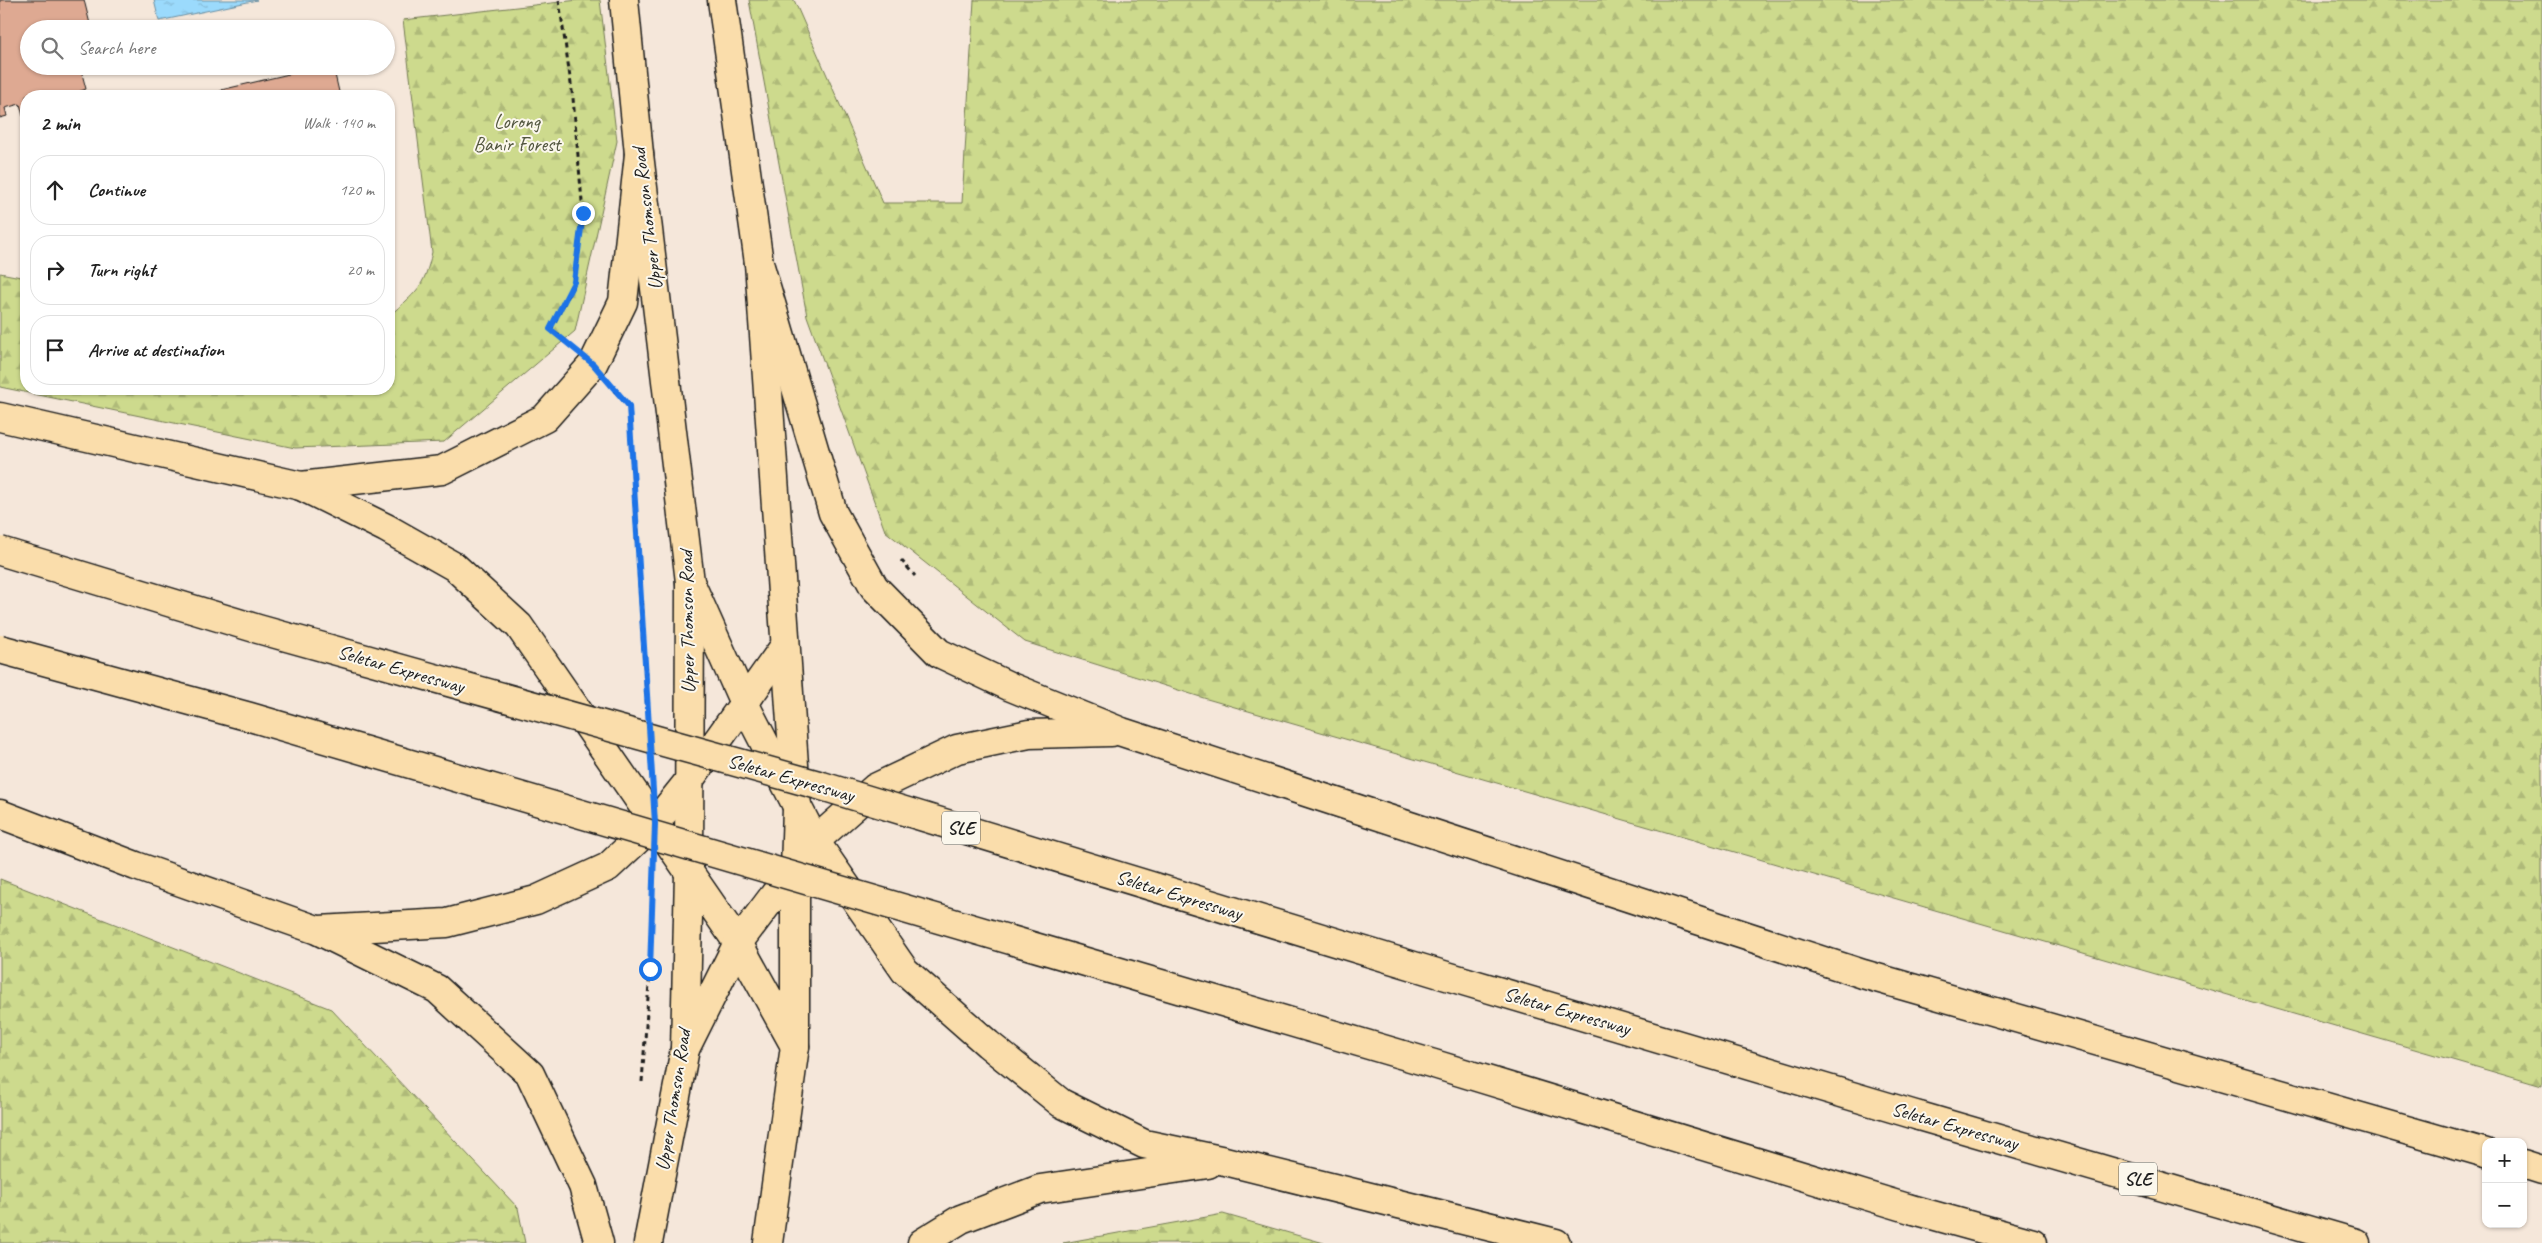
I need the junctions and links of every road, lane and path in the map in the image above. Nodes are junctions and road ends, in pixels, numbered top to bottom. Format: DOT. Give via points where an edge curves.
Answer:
graph roads {
  1 [pos="559,0"];
  2 [pos="624,0"];
  3 [pos="722,0"];
  4 [pos="639,154"];
  5 [pos="759,263"];
  6 [pos="593,364"];
  7 [pos="0,417"];
  8 [pos="301,486"];
  9 [pos="0,551"];
  10 [pos="896,555"];
  11 [pos="690,582"];
  12 [pos="920,583"];
  13 [pos="784,647"];
  14 [pos="0,649"];
  15 [pos="744,703"];
  16 [pos="647,704"];
  17 [pos="1122,732"];
  18 [pos="688,782"];
  19 [pos="797,808"];
  20 [pos="0,814"];
  21 [pos="655,823"];
  22 [pos="815,841"];
  23 [pos="795,869"];
  24 [pos="689,872"];
  25 [pos="317,930"];
  26 [pos="738,943"];
  27 [pos="650,959"];
  28 [pos="795,1046"];
  29 [pos="685,1049"];
  30 [pos="641,1087"];
  31 [pos="2482,1152"];
  32 [pos="1225,1161"];
  33 [pos="2527,1165"];
  34 [pos="2542,1170"];
  35 [pos="599,1243"];
  36 [pos="648,1243"];
  37 [pos="768,1243"];
  38 [pos="922,1243"];
  39 [pos="1556,1243"];
  40 [pos="2034,1243"];
  41 [pos="2356,1243"];
  1 -- 6 [label="path" via="573,98 583,213 574,282 550,329"];
  2 -- 4 [label="main road, Upper Thomson Road"];
  3 -- 5 [label="main road"];
  4 -- 6 [label="main road" via="623,302"];
  4 -- 11 [label="main road, Upper Thomson Road"];
  5 -- 13 [label="main road"];
  5 -- 17 [label="main road" via="833,513 874,587 939,654"];
  6 -- 8 [label="main road" via="545,418 442,470"];
  6 -- 16 [label="path" via="629,406"];
  7 -- 8 [label="main road"];
  8 -- 21 [label="main road" via="455,567 519,626"];
  9 -- 41 [label="main road, Seletar Expressway / SLE, bridge" via="258,629 822,786 1450,977"];
  10 -- 12 [label="path"];
  11 -- 15 [label="main road"];
  11 -- 18 [label="main road, Upper Thomson Road"];
  13 -- 15 [label="main road"];
  13 -- 19 [label="main road"];
  14 -- 40 [label="main road, bridge" via="259,720"];
  15 -- 18 [label="main road"];
  15 -- 19 [label="main road"];
  17 -- 22 [label="main road" via="1029,734 957,749 875,788"];
  17 -- 31 [label="main road" via="1863,974"];
  18 -- 21 [label="main road"];
  18 -- 24 [label="main road, Upper Thomson Road"];
  19 -- 22 [label="main road"];
  19 -- 23 [label="main road"];
  20 -- 25 [label="main road"];
  21 -- 24 [label="main road"];
  21 -- 25 [label="main road" via="608,867 536,900 447,923"];
  22 -- 23 [label="main road"];
  22 -- 32 [label="main road" via="905,971 1061,1103 1144,1144"];
  23 -- 26 [label="main road"];
  23 -- 28 [label="main road"];
  24 -- 26 [label="main road"];
  24 -- 29 [label="main road, Upper Thomson Road"];
  25 -- 35 [label="main road" via="437,989 530,1074 583,1186"];
  26 -- 28 [label="main road"];
  26 -- 29 [label="main road"];
  27 -- 30 [label="path"];
  28 -- 37 [label="main road"];
  29 -- 36 [label="main road, Upper Thomson Road"];
  32 -- 38 [label="main road" via="1040,1189 960,1219"];
  32 -- 39 [label="main road"];
  33 -- 34 [label="main road"];
}
